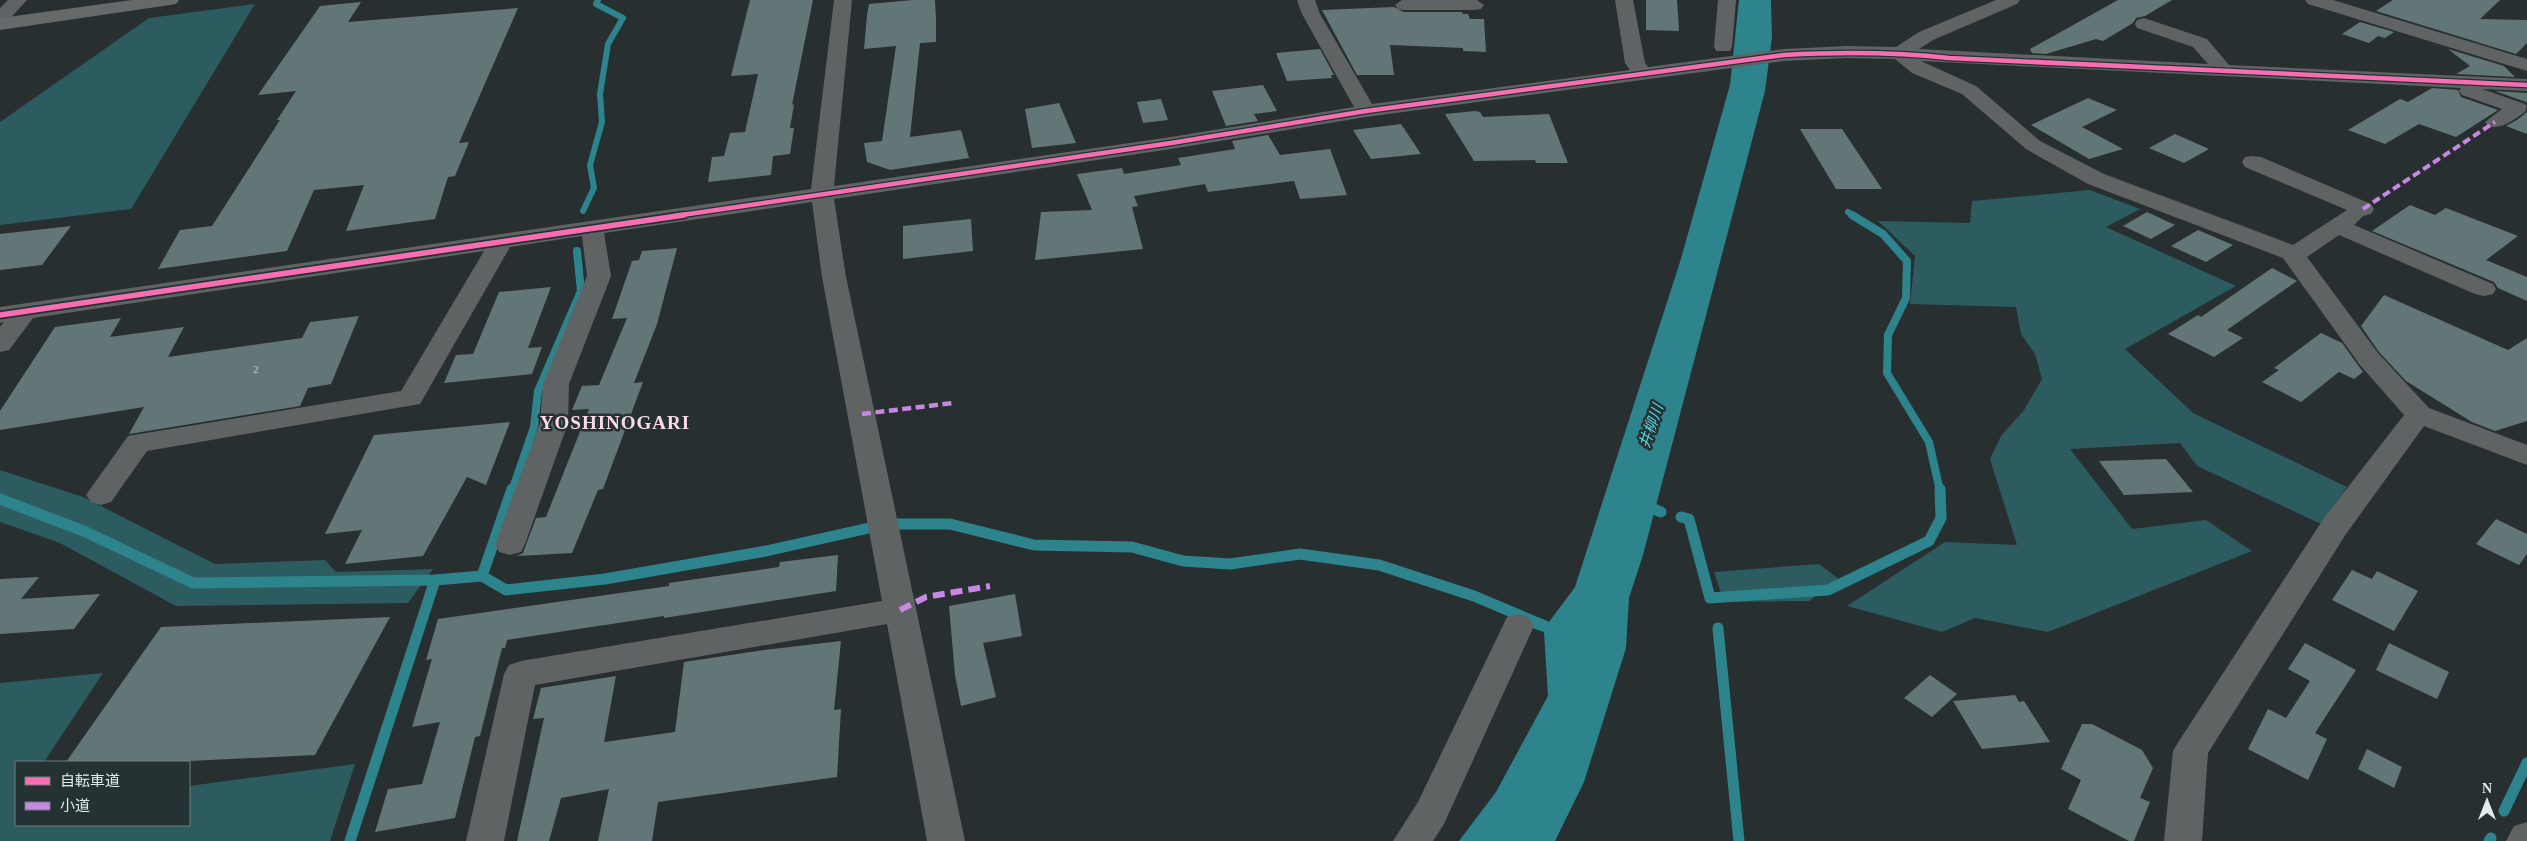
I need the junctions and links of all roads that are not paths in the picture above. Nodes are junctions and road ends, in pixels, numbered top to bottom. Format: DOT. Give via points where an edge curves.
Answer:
graph roads {
  1 [pos="18,0"];
  2 [pos="170,0"];
  3 [pos="842,0"];
  4 [pos="1306,0"];
  5 [pos="1624,0"];
  6 [pos="1727,0"];
  7 [pos="2011,0"];
  8 [pos="2314,0"];
  9 [pos="1404,5"];
  10 [pos="1476,7"];
  11 [pos="0,19"];
  12 [pos="0,24"];
  13 [pos="2144,24"];
  14 [pos="1900,53"];
  15 [pos="1725,54"];
  16 [pos="2527,65"];
  17 [pos="2224,71"];
  18 [pos="1643,75"];
  19 [pos="2443,82"];
  20 [pos="2527,85"];
  21 [pos="1366,111"];
  22 [pos="2495,122"];
  23 [pos="2253,162"];
  24 [pos="822,194"];
  25 [pos="2337,226"];
  26 [pos="592,227"];
  27 [pos="502,240"];
  28 [pos="2295,254"];
  29 [pos="2484,289"];
  30 [pos="25,311"];
  31 [pos="0,315"];
  32 [pos="0,344"];
  33 [pos="2418,414"];
  34 [pos="2527,454"];
  35 [pos="101,495"];
  36 [pos="510,544"];
  37 [pos="900,610"];
  38 [pos="1518,626"];
  39 [pos="485,841"];
  40 [pos="946,841"];
  41 [pos="1412,841"];
  42 [pos="2183,841"];
  1 -- 11 [label="street"];
  2 -- 12 [label="highway"];
  3 -- 24 [label="street"];
  4 -- 21 [label="street"];
  5 -- 18 [label="street" via="1635,63"];
  6 -- 15 [label="street"];
  7 -- 14 [label="street" via="1926,36"];
  8 -- 16 [label="street"];
  9 -- 10 [label="street"];
  13 -- 17 [label="street" via="2200,43"];
  14 -- 15 [label="street"];
  14 -- 17 [label="street"];
  14 -- 28 [label="street" via="1919,69 1969,90 2033,145 2096,179"];
  15 -- 18 [label="street"];
  17 -- 19 [label="street"];
  18 -- 21 [label="street"];
  19 -- 20 [label="street"];
  19 -- 22 [label="street" via="2518,108"];
  21 -- 24 [label="street"];
  23 -- 25 [label="street" via="2363,209"];
  24 -- 26 [label="street"];
  24 -- 37 [label="street" via="834,276"];
  25 -- 28 [label="street"];
  25 -- 29 [label="street"];
  26 -- 27 [label="street"];
  26 -- 36 [label="street" via="599,276 556,384 554,423"];
  27 -- 30 [label="street"];
  27 -- 35 [label="street" via="410,398 138,443"];
  28 -- 33 [label="street" via="2295,260 2358,343"];
  30 -- 31 [label="street"];
  30 -- 32 [label="street"];
  33 -- 34 [label="street"];
  33 -- 42 [label="street" via="2334,526 2191,751"];
  37 -- 39 [label="street" via="521,674"];
  37 -- 40 [label="street"];
  38 -- 41 [label="street" via="1431,813"];
}
